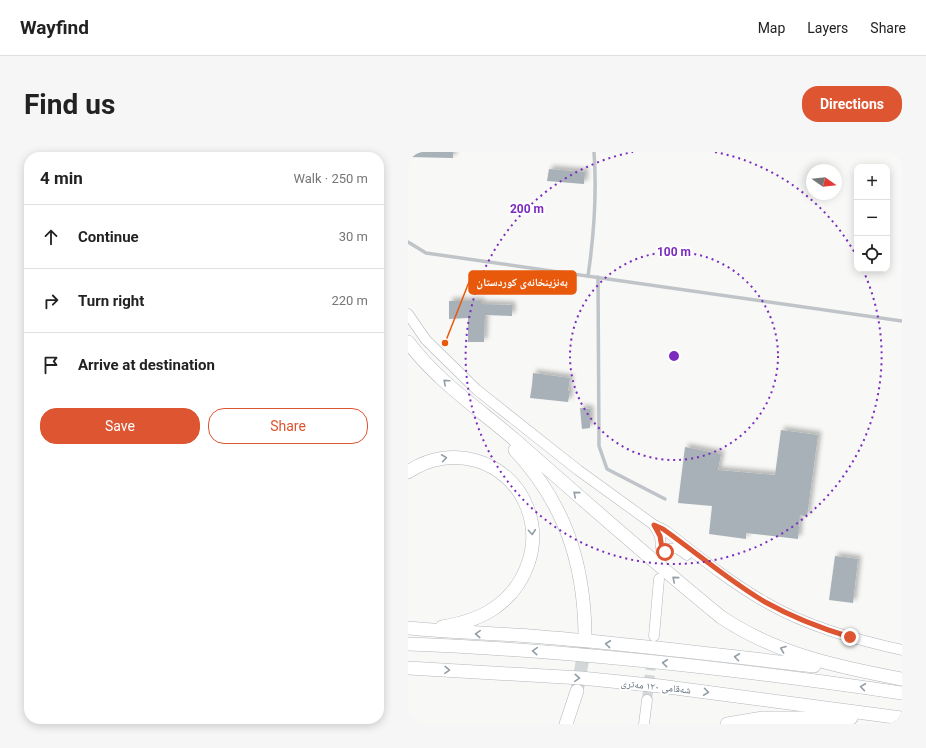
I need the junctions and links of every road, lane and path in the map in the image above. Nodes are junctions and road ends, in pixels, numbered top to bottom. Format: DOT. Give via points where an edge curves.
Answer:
graph roads {
  1 [pos="594,152"];
  2 [pos="408,242"];
  3 [pos="588,276"];
  4 [pos="598,277"];
  5 [pos="408,314"];
  6 [pos="902,321"];
  7 [pos="408,342"];
  8 [pos="466,400"];
  9 [pos="408,472"];
  10 [pos="665,500"];
  11 [pos="654,525"];
  12 [pos="659,579"];
  13 [pos="408,628"];
  14 [pos="585,634"];
  15 [pos="654,636"];
  16 [pos="408,644"];
  17 [pos="902,650"];
  18 [pos="902,654"];
  19 [pos="408,668"];
  20 [pos="859,671"];
  21 [pos="902,679"];
  22 [pos="577,690"];
  23 [pos="902,693"];
  24 [pos="647,700"];
  25 [pos="902,718"];
  26 [pos="566,724"];
  27 [pos="644,724"];
  28 [pos="727,724"];
  1 -- 3 [label="lane" via="594,231"];
  2 -- 3 [label="lane" via="426,253"];
  3 -- 4 [label="lane"];
  4 -- 6 [label="lane"];
  4 -- 10 [label="lane" via="601,456 607,469"];
  5 -- 11 [label="street" via="426,340 477,390 578,470"];
  8 -- 7 [label="highway, one-way" via="431,368"];
  8 -- 14 [label="highway" via="525,461 552,500 570,538 576,559 583,595"];
  20 -- 8 [label="highway, one-way" via="761,641 721,617"];
  9 -- 13 [label="highway, one-way" via="427,461 451,457 467,458 490,466 512,483 522,498 530,515 533,538 525,574 512,592 493,609 458,624"];
  11 -- 17 [label="street" via="764,602 820,627"];
  11 -- 18 [label="street" via="660,536 663,556 673,548 679,548 748,599 801,626 848,643"];
  12 -- 15 [label="street"];
  20 -- 13 [label="highway, one-way" via="529,636"];
  23 -- 16 [label="highway, one-way" via="795,678 588,655 475,646"];
  19 -- 25 [label="highway, شەقامی ١٢٠ مەتری, one-way" via="581,678"];
  20 -- 21 [label="highway"];
  22 -- 26 [label="highway"];
  24 -- 27 [label="street"];
  25 -- 28 [label="highway" via="763,718"];
}
